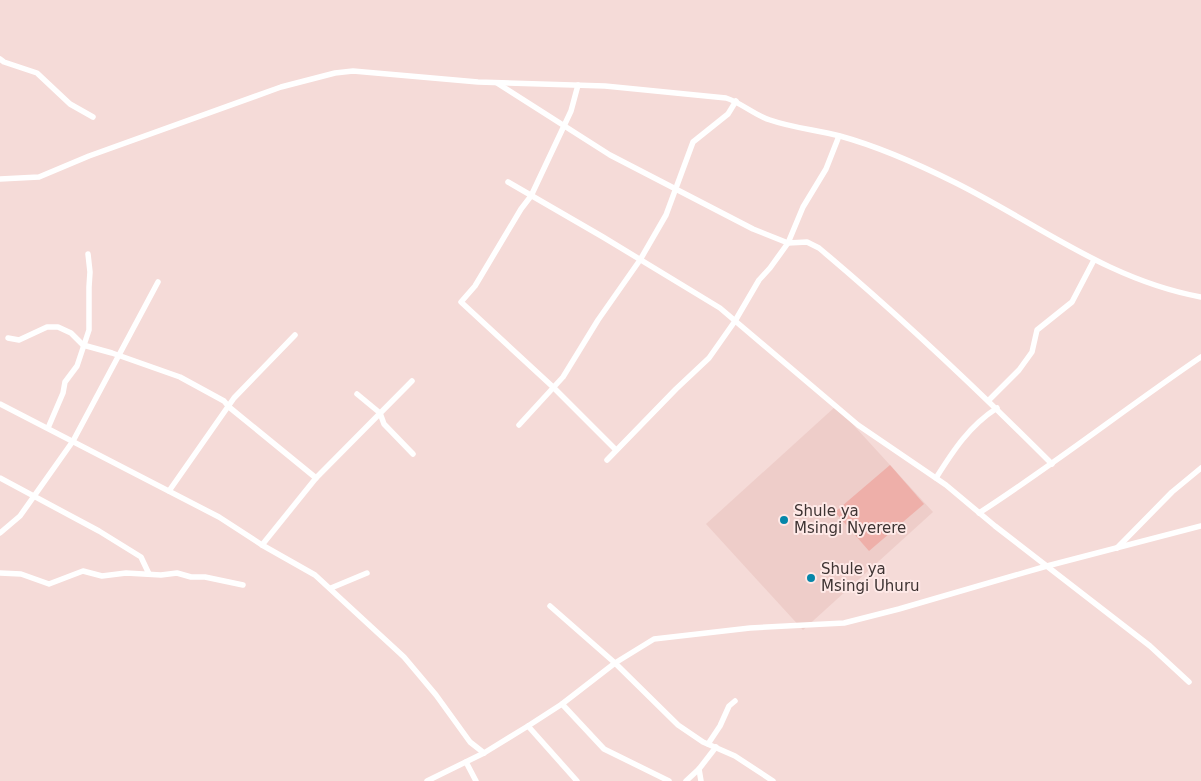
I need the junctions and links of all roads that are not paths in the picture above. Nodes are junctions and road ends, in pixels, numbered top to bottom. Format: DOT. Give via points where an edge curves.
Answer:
graph roads {
  1 [pos="0,59"];
  2 [pos="495,82"];
  3 [pos="578,85"];
  4 [pos="736,102"];
  5 [pos="92,117"];
  6 [pos="564,126"];
  7 [pos="839,136"];
  8 [pos="0,179"];
  9 [pos="508,182"];
  10 [pos="676,189"];
  11 [pos="531,196"];
  12 [pos="788,242"];
  13 [pos="88,254"];
  14 [pos="640,260"];
  15 [pos="1094,260"];
  16 [pos="158,282"];
  17 [pos="1201,297"];
  18 [pos="736,321"];
  19 [pos="295,335"];
  20 [pos="8,338"];
  21 [pos="83,345"];
  22 [pos="118,355"];
  23 [pos="1201,357"];
  24 [pos="412,380"];
  25 [pos="553,387"];
  26 [pos="357,394"];
  27 [pos="989,400"];
  28 [pos="0,404"];
  29 [pos="229,407"];
  30 [pos="996,408"];
  31 [pos="380,413"];
  32 [pos="519,425"];
  33 [pos="48,428"];
  34 [pos="73,441"];
  35 [pos="616,450"];
  36 [pos="413,454"];
  37 [pos="607,460"];
  38 [pos="1052,464"];
  39 [pos="1201,468"];
  40 [pos="0,478"];
  41 [pos="316,478"];
  42 [pos="936,478"];
  43 [pos="169,491"];
  44 [pos="35,496"];
  45 [pos="979,513"];
  46 [pos="1201,526"];
  47 [pos="0,533"];
  48 [pos="262,545"];
  49 [pos="1115,549"];
  50 [pos="1047,566"];
  51 [pos="0,573"];
  52 [pos="367,573"];
  53 [pos="149,574"];
  54 [pos="243,585"];
  55 [pos="331,588"];
  56 [pos="550,606"];
  57 [pos="615,663"];
  58 [pos="1189,682"];
  59 [pos="736,701"];
  60 [pos="562,704"];
  61 [pos="528,726"];
  62 [pos="708,744"];
  63 [pos="716,747"];
  64 [pos="484,753"];
  65 [pos="466,762"];
  66 [pos="699,769"];
  67 [pos="428,781"];
  68 [pos="476,781"];
  69 [pos="577,781"];
  70 [pos="669,781"];
  71 [pos="686,781"];
  72 [pos="701,781"];
  73 [pos="773,781"];
  1 -- 5 [label="street" via="37,73 70,104"];
  2 -- 3 [label="street"];
  2 -- 6 [label="street"];
  2 -- 8 [label="street" via="353,71 335,73 281,87 39,177"];
  3 -- 4 [label="street" via="717,97"];
  3 -- 6 [label="street"];
  4 -- 7 [label="street" via="771,120"];
  4 -- 10 [label="street" via="728,114 693,142"];
  6 -- 10 [label="street" via="610,155"];
  6 -- 11 [label="street"];
  7 -- 12 [label="street" via="826,169 803,207"];
  7 -- 15 [label="street" via="880,148 956,183"];
  9 -- 11 [label="street"];
  10 -- 12 [label="street" via="753,229"];
  10 -- 14 [label="street" via="666,215"];
  11 -- 14 [label="street"];
  11 -- 25 [label="street" via="462,302"];
  12 -- 18 [label="street" via="759,280"];
  12 -- 27 [label="street" via="807,242 819,248"];
  13 -- 21 [label="street" via="89,330"];
  14 -- 18 [label="street"];
  14 -- 25 [label="street" via="563,377"];
  15 -- 17 [label="street" via="1152,285"];
  15 -- 27 [label="street" via="1072,302 1037,330 1032,352"];
  16 -- 22 [label="street"];
  18 -- 35 [label="street" via="710,358"];
  18 -- 42 [label="street" via="858,425"];
  19 -- 29 [label="street"];
  20 -- 21 [label="street" via="19,340 46,327 58,327 71,333"];
  21 -- 22 [label="street"];
  21 -- 33 [label="street" via="77,366 65,382"];
  22 -- 29 [label="street" via="180,377 224,401"];
  22 -- 34 [label="street"];
  23 -- 38 [label="street"];
  24 -- 31 [label="street"];
  25 -- 32 [label="street"];
  25 -- 35 [label="street"];
  26 -- 31 [label="street"];
  27 -- 30 [label="street"];
  28 -- 33 [label="street"];
  29 -- 41 [label="street"];
  29 -- 43 [label="street"];
  30 -- 38 [label="street"];
  30 -- 42 [label="street" via="971,428"];
  31 -- 36 [label="street" via="384,424"];
  31 -- 41 [label="street"];
  33 -- 34 [label="street"];
  34 -- 43 [label="street"];
  34 -- 44 [label="street"];
  35 -- 37 [label="street"];
  38 -- 45 [label="street"];
  39 -- 49 [label="street"];
  40 -- 44 [label="street"];
  41 -- 48 [label="street"];
  42 -- 45 [label="street"];
  43 -- 48 [label="street" via="219,517"];
  44 -- 47 [label="street" via="20,516"];
  44 -- 53 [label="street" via="141,557"];
  45 -- 50 [label="street"];
  46 -- 49 [label="street"];
  48 -- 55 [label="street" via="316,575"];
  49 -- 50 [label="street"];
  50 -- 57 [label="street" via="844,622 654,639"];
  50 -- 58 [label="street" via="1150,646"];
  51 -- 53 [label="street" via="22,574 49,584 83,571 102,576"];
  52 -- 55 [label="street"];
  53 -- 54 [label="street" via="177,573"];
  55 -- 64 [label="street" via="404,657 436,694 470,742"];
  56 -- 57 [label="street"];
  57 -- 60 [label="street"];
  57 -- 62 [label="street" via="678,725"];
  59 -- 62 [label="street" via="729,706"];
  60 -- 61 [label="street"];
  60 -- 70 [label="street" via="604,749"];
  61 -- 64 [label="street"];
  61 -- 69 [label="street"];
  62 -- 63 [label="street"];
  63 -- 66 [label="street"];
  63 -- 73 [label="street" via="736,756"];
  64 -- 65 [label="street"];
  65 -- 67 [label="street"];
  65 -- 68 [label="street"];
  66 -- 71 [label="street"];
  66 -- 72 [label="street"];
}
